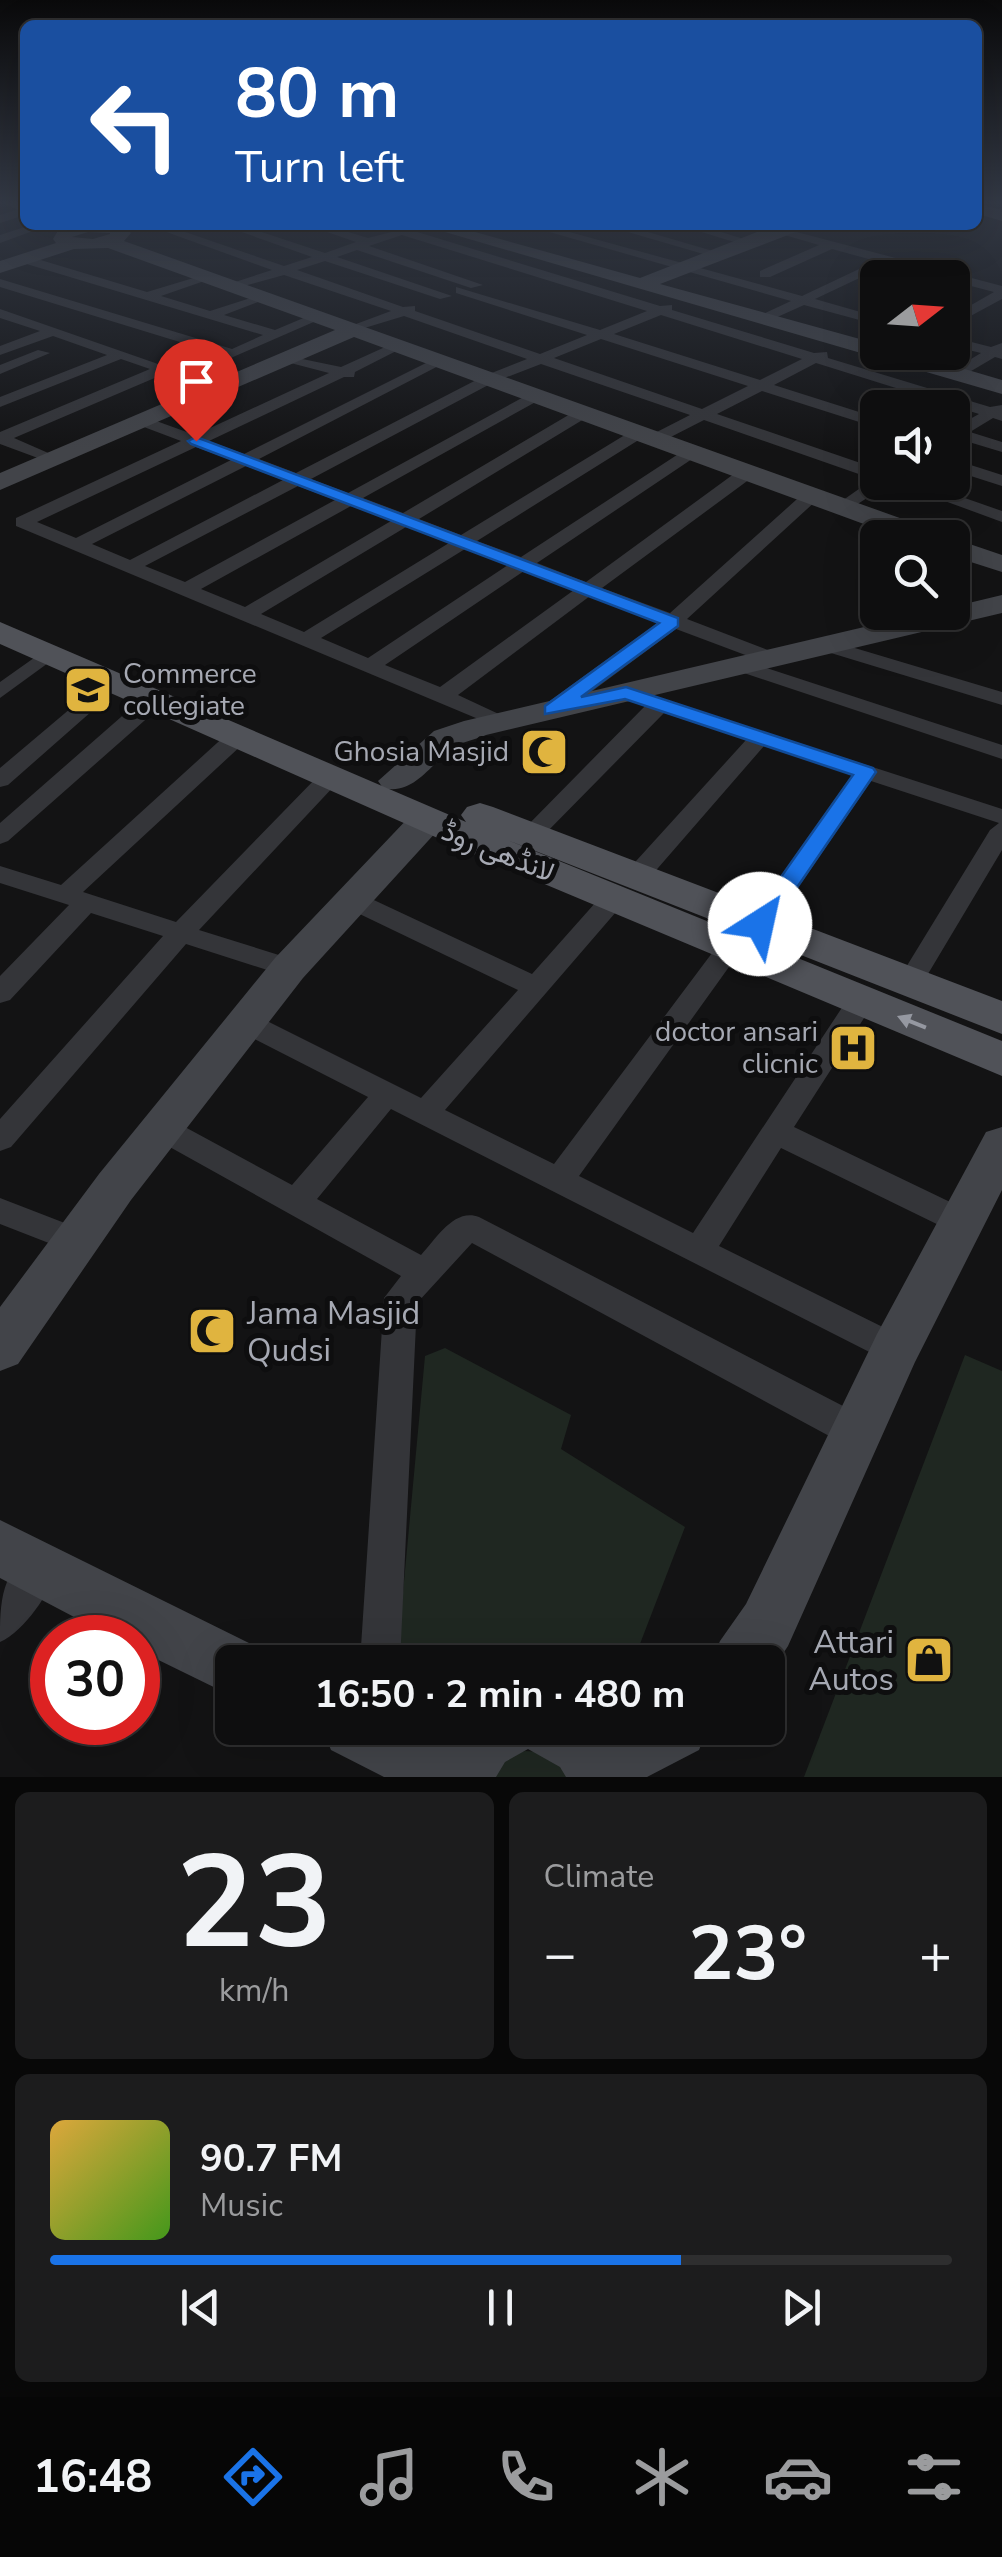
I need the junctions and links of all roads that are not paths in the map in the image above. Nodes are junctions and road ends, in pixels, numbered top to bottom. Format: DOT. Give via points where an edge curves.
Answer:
graph roads {
  1 [pos="9,286"];
  2 [pos="114,286"];
  3 [pos="177,286"];
  4 [pos="231,286"];
  5 [pos="237,286"];
  6 [pos="331,286"];
  7 [pos="415,286"];
  8 [pos="472,286"];
  9 [pos="581,286"];
  10 [pos="649,286"];
  11 [pos="751,286"];
  12 [pos="810,286"];
  13 [pos="834,286"];
  14 [pos="234,287"];
  15 [pos="469,287"];
  16 [pos="826,290"];
  17 [pos="1002,292"];
  18 [pos="843,295"];
  19 [pos="149,296"];
  20 [pos="260,296"];
  21 [pos="445,296"];
  22 [pos="690,298"];
  23 [pos="802,300"];
  24 [pos="662,310"];
  25 [pos="404,312"];
  26 [pos="970,312"];
  27 [pos="100,314"];
  28 [pos="3,316"];
  29 [pos="211,316"];
  30 [pos="860,316"];
  31 [pos="318,317"];
  32 [pos="764,319"];
  33 [pos="353,330"];
  34 [pos="52,332"];
  35 [pos="986,332"];
  36 [pos="165,334"];
  37 [pos="276,335"];
  38 [pos="600,335"];
  39 [pos="1002,337"];
  40 [pos="75,340"];
  41 [pos="850,343"];
  42 [pos="970,345"];
  43 [pos="398,346"];
  44 [pos="860,346"];
  45 [pos="0,351"];
  46 [pos="999,352"];
  47 [pos="117,354"];
  48 [pos="232,354"];
  49 [pos="816,357"];
  50 [pos="288,358"];
  51 [pos="541,358"];
  52 [pos="441,362"];
  53 [pos="163,369"];
  54 [pos="0,370"];
  55 [pos="942,370"];
  56 [pos="343,372"];
  57 [pos="956,374"];
  58 [pos="180,375"];
  59 [pos="489,379"];
  60 [pos="762,386"];
  61 [pos="1002,387"];
  62 [pos="219,388"];
  63 [pos="536,396"];
  64 [pos="0,402"];
  65 [pos="436,406"];
  66 [pos="583,412"];
  67 [pos="998,412"];
  68 [pos="702,414"];
  69 [pos="860,417"];
  70 [pos="142,421"];
  71 [pos="970,427"];
  72 [pos="647,436"];
  73 [pos="0,438"];
  74 [pos="970,439"];
  75 [pos="196,441"];
  76 [pos="1002,447"];
  77 [pos="692,452"];
  78 [pos="54,459"];
  79 [pos="244,459"];
  80 [pos="860,468"];
  81 [pos="970,470"];
  82 [pos="748,472"];
  83 [pos="294,478"];
  84 [pos="1002,480"];
  85 [pos="0,482"];
  86 [pos="812,495"];
  87 [pos="860,496"];
  88 [pos="348,500"];
  89 [pos="953,500"];
  90 [pos="845,507"];
  91 [pos="1002,517"];
  92 [pos="406,520"];
  93 [pos="880,520"];
  94 [pos="463,543"];
  95 [pos="76,544"];
  96 [pos="970,552"];
  97 [pos="1002,564"];
  98 [pos="525,565"];
  99 [pos="130,567"];
  100 [pos="185,590"];
  101 [pos="585,590"];
  102 [pos="1002,604"];
  103 [pos="0,606"];
  104 [pos="246,615"];
  105 [pos="672,622"];
  106 [pos="0,632"];
  107 [pos="306,640"];
  108 [pos="828,646"];
  109 [pos="48,654"];
  110 [pos="774,659"];
  111 [pos="369,666"];
  112 [pos="742,666"];
  113 [pos="110,684"];
  114 [pos="0,692"];
  115 [pos="626,693"];
  116 [pos="442,696"];
  117 [pos="1002,700"];
  118 [pos="153,701"];
  119 [pos="660,704"];
  120 [pos="552,710"];
  121 [pos="503,721"];
  122 [pos="760,737"];
  123 [pos="236,738"];
  124 [pos="1002,752"];
  125 [pos="866,772"];
  126 [pos="328,778"];
  127 [pos="0,780"];
  128 [pos="395,781"];
  129 [pos="1002,818"];
  130 [pos="425,822"];
  131 [pos="1002,830"];
  132 [pos="530,835"];
  133 [pos="0,836"];
  134 [pos="0,874"];
  135 [pos="625,888"];
  136 [pos="76,899"];
  137 [pos="352,900"];
  138 [pos="180,933"];
  139 [pos="745,936"];
  140 [pos="288,968"];
  141 [pos="910,982"];
  142 [pos="536,986"];
  143 [pos="0,993"];
  144 [pos="861,1001"];
  145 [pos="1002,1018"];
  146 [pos="245,1022"];
  147 [pos="1002,1059"];
  148 [pos="387,1094"];
  149 [pos="425,1113"];
  150 [pos="161,1128"];
  151 [pos="776,1132"];
  152 [pos="0,1139"];
  153 [pos="1002,1145"];
  154 [pos="559,1180"];
  155 [pos="296,1202"];
  156 [pos="0,1211"];
  157 [pos="962,1222"];
  158 [pos="76,1241"];
  159 [pos="698,1251"];
  160 [pos="425,1273"];
  161 [pos="0,1348"];
  162 [pos="896,1350"];
  163 [pos="857,1432"];
  164 [pos="20,1558"];
  165 [pos="0,1622"];
  166 [pos="381,1645"];
  167 [pos="753,1645"];
  168 [pos="215,1657"];
  169 [pos="393,1745"];
  170 [pos="479,1745"];
  171 [pos="583,1745"];
  172 [pos="648,1745"];
  173 [pos="601,1772"];
  174 [pos="450,1777"];
  175 [pos="459,1777"];
  1 -- 27 [label="street"];
  2 -- 19 [label="street"];
  3 -- 19 [label="street"];
  4 -- 14 [label="street"];
  5 -- 14 [label="street"];
  6 -- 25 [label="street"];
  7 -- 21 [label="street"];
  8 -- 15 [label="street"];
  9 -- 24 [label="street"];
  10 -- 22 [label="street"];
  11 -- 23 [label="street"];
  12 -- 16 [label="street"];
  13 -- 16 [label="street"];
  14 -- 20 [label="street"];
  15 -- 21 [label="street"];
  15 -- 38 [label="street"];
  16 -- 18 [label="street"];
  16 -- 23 [label="street"];
  17 -- 26 [label="street"];
  19 -- 27 [label="street"];
  19 -- 29 [label="street"];
  20 -- 29 [label="street"];
  20 -- 31 [label="street"];
  21 -- 25 [label="street"];
  22 -- 24 [label="street"];
  22 -- 32 [label="street"];
  23 -- 30 [label="street"];
  23 -- 32 [label="street"];
  24 -- 38 [label="street"];
  24 -- 49 [label="street"];
  25 -- 33 [label="street"];
  25 -- 51 [label="street"];
  27 -- 34 [label="street"];
  27 -- 36 [label="street"];
  28 -- 34 [label="street"];
  29 -- 36 [label="street"];
  29 -- 37 [label="street"];
  31 -- 33 [label="street"];
  31 -- 37 [label="street"];
  32 -- 41 [label="street"];
  33 -- 43 [label="street"];
  33 -- 50 [label="street"];
  34 -- 40 [label="street"];
  34 -- 45 [label="street"];
  35 -- 39 [label="street"];
  36 -- 47 [label="street"];
  36 -- 48 [label="street"];
  37 -- 48 [label="street"];
  38 -- 51 [label="street"];
  38 -- 60 [label="street"];
  40 -- 47 [label="street"];
  40 -- 54 [label="street"];
  41 -- 44 [label="street"];
  41 -- 49 [label="street"];
  42 -- 46 [label="street"];
  43 -- 52 [label="street"];
  43 -- 56 [label="street"];
  46 -- 57 [label="street"];
  47 -- 53 [label="street"];
  47 -- 64 [label="street"];
  48 -- 58 [label="street"];
  49 -- 60 [label="street"];
  49 -- 67 [label="street"];
  50 -- 56 [label="street"];
  50 -- 62 [label="street"];
  51 -- 59 [label="street"];
  51 -- 68 [label="street"];
  52 -- 59 [label="street"];
  52 -- 65 [label="street"];
  53 -- 58 [label="street"];
  53 -- 73 [label="street"];
  55 -- 57 [label="street"];
  56 -- 65 [label="street"];
  56 -- 75 [label="street"];
  57 -- 61 [label="street"];
  58 -- 62 [label="street"];
  59 -- 63 [label="street"];
  59 -- 65 [label="street"];
  60 -- 68 [label="street"];
  60 -- 69 [label="street"];
  62 -- 70 [label="street"];
  63 -- 65 [label="street"];
  63 -- 66 [label="street"];
  65 -- 79 [label="street"];
  65 -- 83 [label="street"];
  65 -- 88 [label="street"];
  66 -- 72 [label="street"];
  66 -- 92 [label="street"];
  67 -- 71 [label="street"];
  68 -- 72 [label="street"];
  68 -- 80 [label="street"];
  70 -- 75 [label="street"];
  70 -- 78 [label="street"];
  72 -- 77 [label="street"];
  72 -- 94 [label="street"];
  73 -- 78 [label="street"];
  74 -- 76 [label="street"];
  75 -- 79 [label="street"];
  75 -- 95 [label="street" via="22,522"];
  77 -- 82 [label="street"];
  77 -- 98 [label="street"];
  78 -- 85 [label="street"];
  79 -- 83 [label="street"];
  79 -- 95 [label="street"];
  81 -- 84 [label="street"];
  82 -- 86 [label="street"];
  82 -- 101 [label="street"];
  83 -- 88 [label="street"];
  83 -- 99 [label="street"];
  86 -- 90 [label="street"];
  86 -- 105 [label="street"];
  87 -- 90 [label="street"];
  88 -- 92 [label="street"];
  88 -- 100 [label="street"];
  89 -- 91 [label="street"];
  90 -- 93 [label="street"];
  92 -- 94 [label="street"];
  92 -- 104 [label="street"];
  94 -- 98 [label="street"];
  94 -- 107 [label="street"];
  95 -- 99 [label="street"];
  96 -- 97 [label="street"];
  98 -- 101 [label="street"];
  98 -- 111 [label="street"];
  99 -- 100 [label="street"];
  100 -- 104 [label="street"];
  101 -- 105 [label="street"];
  101 -- 116 [label="street"];
  102 -- 108 [label="street"];
  103 -- 128 [label="main road, لانڈھی روڈ"];
  104 -- 107 [label="street"];
  105 -- 110 [label="street"];
  105 -- 120 [label="street"];
  106 -- 109 [label="main road, لانڈھی روڈ"];
  107 -- 111 [label="street"];
  108 -- 110 [label="street"];
  108 -- 117 [label="street"];
  109 -- 113 [label="main road, لانڈھی روڈ"];
  109 -- 114 [label="street"];
  110 -- 112 [label="street"];
  111 -- 116 [label="street"];
  112 -- 115 [label="street"];
  112 -- 124 [label="street"];
  113 -- 118 [label="main road, لانڈھی روڈ"];
  113 -- 127 [label="street"];
  115 -- 119 [label="street"];
  115 -- 120 [label="street"];
  116 -- 121 [label="street"];
  118 -- 123 [label="main road, لانڈھی روڈ"];
  118 -- 133 [label="street"];
  119 -- 122 [label="street"];
  119 -- 132 [label="street"];
  120 -- 121 [label="street"];
  121 -- 128 [label="street" via="446,738"];
  122 -- 125 [label="street"];
  122 -- 135 [label="street"];
  123 -- 126 [label="main road, لانڈھی روڈ"];
  123 -- 136 [label="street"];
  125 -- 129 [label="street"];
  125 -- 139 [label="street"];
  126 -- 130 [label="main road, لانڈھی روڈ"];
  126 -- 138 [label="street"];
  128 -- 132 [label="main road, لانڈھی روڈ"];
  130 -- 135 [label="main road, لانڈھی روڈ"];
  130 -- 137 [label="street"];
  131 -- 141 [label="street"];
  132 -- 135 [label="main road, لانڈھی روڈ"];
  134 -- 136 [label="street"];
  135 -- 139 [label="main road, لانڈھی روڈ"];
  135 -- 142 [label="street"];
  136 -- 138 [label="street"];
  136 -- 143 [label="street"];
  137 -- 140 [label="street"];
  137 -- 142 [label="street"];
  138 -- 140 [label="street"];
  138 -- 152 [label="street"];
  139 -- 141 [label="main road, لانڈھی روڈ"];
  139 -- 144 [label="main road, لانڈھی روڈ"];
  139 -- 154 [label="street"];
  140 -- 146 [label="street"];
  141 -- 145 [label="main road, لانڈھی روڈ"];
  142 -- 149 [label="street"];
  147 -- 144 [label="main road, لانڈھی روڈ, one-way"];
  144 -- 151 [label="street"];
  146 -- 148 [label="street"];
  146 -- 150 [label="street"];
  148 -- 149 [label="street"];
  148 -- 155 [label="street"];
  149 -- 154 [label="street"];
  150 -- 155 [label="street"];
  150 -- 158 [label="street"];
  151 -- 157 [label="street"];
  151 -- 159 [label="street"];
  153 -- 157 [label="street"];
  154 -- 159 [label="street"];
  155 -- 160 [label="street"];
  156 -- 158 [label="street"];
  157 -- 162 [label="street"];
  158 -- 161 [label="street"];
  159 -- 162 [label="street"];
  160 -- 163 [label="street" via="468,1226"];
  160 -- 166 [label="street" via="402,1298"];
  162 -- 163 [label="street"];
  163 -- 167 [label="street"];
  164 -- 165 [label="street"];
  164 -- 168 [label="street"];
  169 -- 174 [label="street"];
  170 -- 175 [label="street"];
  171 -- 173 [label="street"];
  172 -- 173 [label="street"];
}
